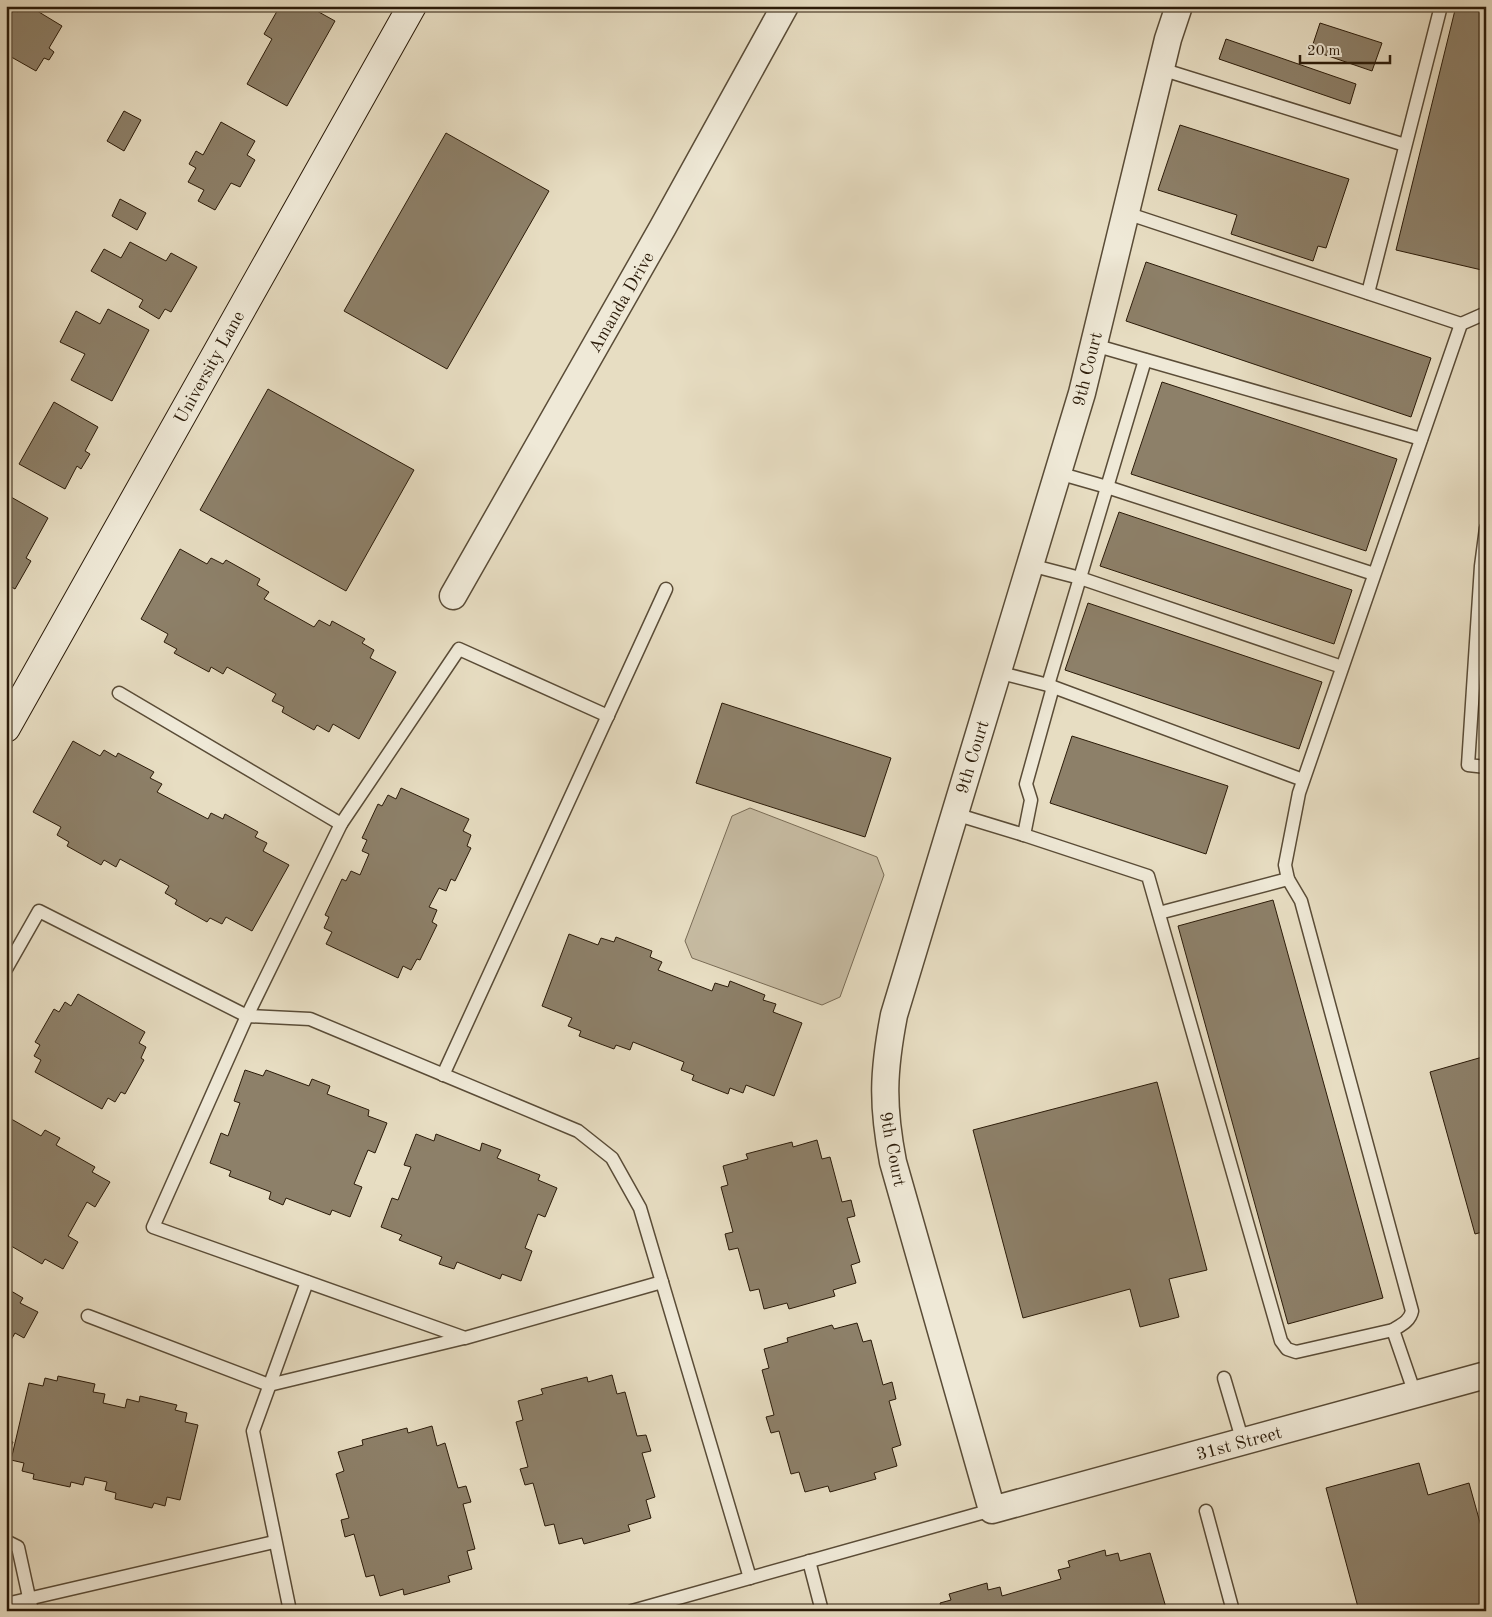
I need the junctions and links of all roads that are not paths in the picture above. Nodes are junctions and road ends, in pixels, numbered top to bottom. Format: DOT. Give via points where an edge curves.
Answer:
graph roads {
  1 [pos="412,6"];
  2 [pos="785,6"];
  3 [pos="1179,6"];
  4 [pos="1441,6"];
  5 [pos="1160,70"];
  6 [pos="1405,145"];
  7 [pos="1126,213"];
  8 [pos="1368,294"];
  9 [pos="1486,312"];
  10 [pos="1461,324"];
  11 [pos="1094,345"];
  12 [pos="1145,360"];
  13 [pos="1421,439"];
  14 [pos="1058,473"];
  15 [pos="1107,487"];
  16 [pos="1486,528"];
  17 [pos="1030,565"];
  18 [pos="1374,574"];
  19 [pos="1080,578"];
  20 [pos="666,589"];
  21 [pos="453,596"];
  22 [pos="1342,667"];
  23 [pos="998,672"];
  24 [pos="1051,686"];
  25 [pos="119,693"];
  26 [pos="608,716"];
  27 [pos="6,728"];
  28 [pos="1486,767"];
  29 [pos="1303,780"];
  30 [pos="954,814"];
  31 [pos="341,824"];
  32 [pos="1024,835"];
  33 [pos="1288,879"];
  34 [pos="1159,913"];
  35 [pos="6,969"];
  36 [pos="247,1016"];
  37 [pos="443,1074"];
  38 [pos="307,1282"];
  39 [pos="662,1282"];
  40 [pos="88,1316"];
  41 [pos="1392,1330"];
  42 [pos="465,1338"];
  43 [pos="1486,1375"];
  44 [pos="1224,1378"];
  45 [pos="269,1385"];
  46 [pos="1415,1394"];
  47 [pos="1243,1442"];
  48 [pos="992,1510"];
  49 [pos="1206,1511"];
  50 [pos="6,1541"];
  51 [pos="274,1542"];
  52 [pos="809,1561"];
  53 [pos="750,1578"];
  54 [pos="6,1604"];
  55 [pos="31,1605"];
  56 [pos="290,1611"];
  57 [pos="632,1611"];
  58 [pos="822,1611"];
  59 [pos="1233,1611"];
  1 -- 27 [label="street, University Lane"];
  2 -- 21 [label="street, Amanda Drive"];
  3 -- 5 [label="street, 9th Court"];
  4 -- 6 [label="lane"];
  5 -- 6 [label="lane"];
  5 -- 7 [label="street, 9th Court"];
  6 -- 8 [label="lane"];
  7 -- 8 [label="lane"];
  7 -- 11 [label="street, 9th Court"];
  8 -- 10 [label="lane"];
  9 -- 10 [label="lane"];
  10 -- 13 [label="lane"];
  11 -- 12 [label="lane"];
  11 -- 14 [label="street, 9th Court"];
  12 -- 13 [label="lane"];
  12 -- 15 [label="lane"];
  13 -- 18 [label="lane"];
  14 -- 15 [label="lane"];
  14 -- 17 [label="street, 9th Court"];
  15 -- 18 [label="lane"];
  15 -- 19 [label="lane"];
  16 -- 28 [label="lane" via="1468,764"];
  17 -- 19 [label="lane"];
  17 -- 23 [label="street, 9th Court"];
  18 -- 22 [label="lane"];
  19 -- 22 [label="lane"];
  19 -- 24 [label="lane"];
  20 -- 26 [label="lane"];
  22 -- 29 [label="lane"];
  23 -- 24 [label="lane"];
  23 -- 30 [label="street, 9th Court"];
  24 -- 29 [label="lane"];
  24 -- 32 [label="lane" via="1026,784 1031,800"];
  25 -- 31 [label="lane"];
  26 -- 31 [label="lane" via="459,649"];
  26 -- 37 [label="lane"];
  29 -- 33 [label="lane" via="1285,865"];
  30 -- 32 [label="lane"];
  30 -- 48 [label="street, 9th Court" via="894,1015 884,1089 886,1126 893,1162"];
  31 -- 36 [label="lane"];
  32 -- 34 [label="lane" via="1148,876"];
  33 -- 34 [label="lane"];
  33 -- 41 [label="lane" via="1301,901 1412,1311 1405,1322"];
  34 -- 41 [label="lane" via="1281,1341 1287,1349 1296,1352"];
  35 -- 36 [label="lane" via="39,911"];
  36 -- 37 [label="lane" via="310,1019"];
  36 -- 38 [label="lane" via="152,1227"];
  37 -- 39 [label="lane" via="578,1131 612,1158 640,1208"];
  38 -- 42 [label="lane"];
  38 -- 45 [label="lane"];
  39 -- 42 [label="lane"];
  39 -- 53 [label="lane"];
  40 -- 45 [label="lane"];
  41 -- 46 [label="lane"];
  42 -- 45 [label="lane"];
  43 -- 46 [label="street, 31st Street"];
  44 -- 47 [label="lane"];
  45 -- 51 [label="lane" via="253,1431"];
  46 -- 47 [label="street, 31st Street"];
  47 -- 48 [label="street, 31st Street"];
  48 -- 52 [label="lane"];
  49 -- 59 [label="lane"];
  50 -- 55 [label="lane" via="18,1547"];
  51 -- 55 [label="lane"];
  51 -- 56 [label="lane"];
  52 -- 53 [label="lane"];
  52 -- 58 [label="lane"];
  53 -- 57 [label="lane"];
  54 -- 55 [label="lane"];
}
